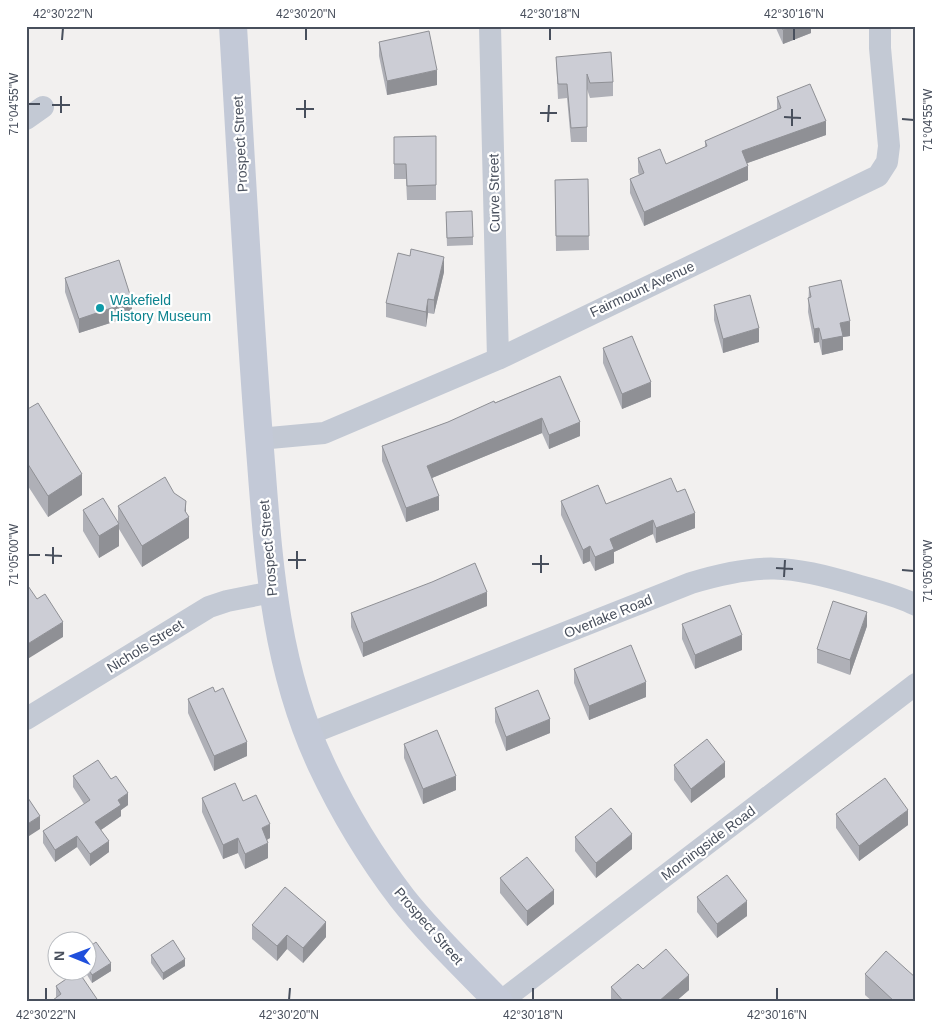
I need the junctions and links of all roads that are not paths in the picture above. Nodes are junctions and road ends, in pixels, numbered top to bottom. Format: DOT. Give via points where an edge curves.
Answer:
graph roads {
  1 [pos="233,26"];
  2 [pos="490,26"];
  3 [pos="880,26"];
  4 [pos="498,359"];
  5 [pos="259,439"];
  6 [pos="272,592"];
  7 [pos="916,605"];
  8 [pos="916,684"];
  9 [pos="26,720"];
  10 [pos="309,734"];
  11 [pos="499,1002"];
  1 -- 5 [label="main road, Prospect Street"];
  2 -- 4 [label="street, Curve Street"];
  3 -- 4 [label="street, Fairmount Avenue" via="888,152 885,169 878,176"];
  4 -- 5 [label="street, Fairmount Avenue" via="324,433"];
  5 -- 6 [label="main road, Prospect Street"];
  6 -- 9 [label="street, Nichols Street" via="209,607"];
  6 -- 10 [label="main road, Prospect Street" via="286,663"];
  7 -- 10 [label="street, Overlake Road" via="883,592 793,568 758,568 724,573 691,583"];
  8 -- 11 [label="street, Morningside Road"];
  10 -- 11 [label="main road, Prospect Street" via="356,831 403,900"];
}
